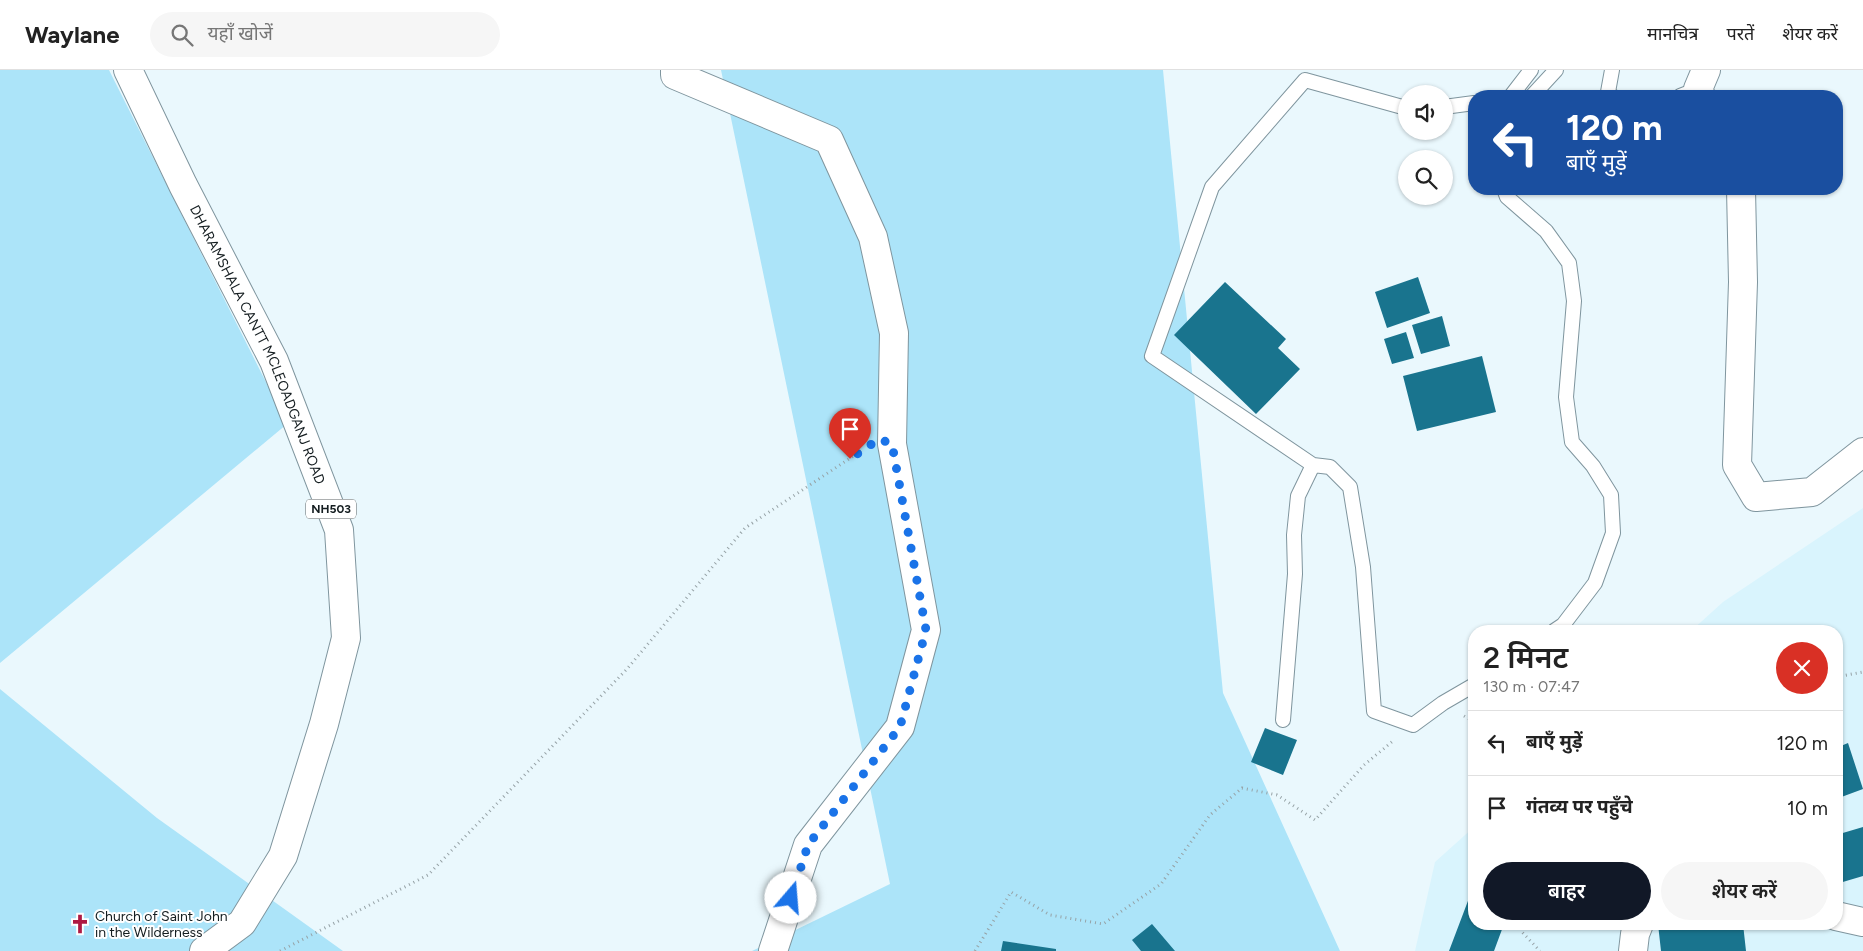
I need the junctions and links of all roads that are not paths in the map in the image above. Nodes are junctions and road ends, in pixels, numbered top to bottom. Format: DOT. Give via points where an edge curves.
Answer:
graph roads {
  1 [pos="128,70"];
  2 [pos="676,70"];
  3 [pos="1531,70"];
  4 [pos="1556,70"];
  5 [pos="1612,70"];
  6 [pos="1516,90"];
  7 [pos="1538,90"];
  8 [pos="1608,90"];
  9 [pos="1468,104"];
  10 [pos="1398,106"];
  11 [pos="1453,106"];
  12 [pos="1506,195"];
  13 [pos="1741,195"];
  14 [pos="1863,452"];
  15 [pos="1313,465"];
  16 [pos="1563,625"];
  17 [pos="1468,688"];
  18 [pos="1283,720"];
  19 [pos="1843,918"];
  20 [pos="1863,922"];
  21 [pos="1637,930"];
  22 [pos="204,951"];
  23 [pos="773,951"];
  24 [pos="1633,951"];
  1 -- 22 [label="street, DHARAMSHALA CANTT MCLEOADGANJ ROAD / NH503" via="274,362 339,530 346,638 324,724 283,856 242,923"];
  2 -- 23 [label="street" via="675,75 829,140 873,237 894,333 892,444 926,630 900,727 808,845"];
  3 -- 6 [label="lane"];
  4 -- 7 [label="lane"];
  5 -- 8 [label="lane"];
  9 -- 11 [label="lane"];
  10 -- 15 [label="lane" via="1305,80 1212,187 1152,356"];
  12 -- 16 [label="lane" via="1546,231 1569,264 1574,301 1566,397 1572,442 1593,466 1611,495 1613,533 1595,583"];
  13 -- 14 [label="street" via="1743,282 1737,465 1756,497 1812,492"];
  15 -- 17 [label="lane" via="1330,466 1350,488 1364,567 1374,711 1413,725"];
  15 -- 18 [label="lane" via="1298,496"];
  19 -- 20 [label="street"];
  21 -- 24 [label="street"];
}
